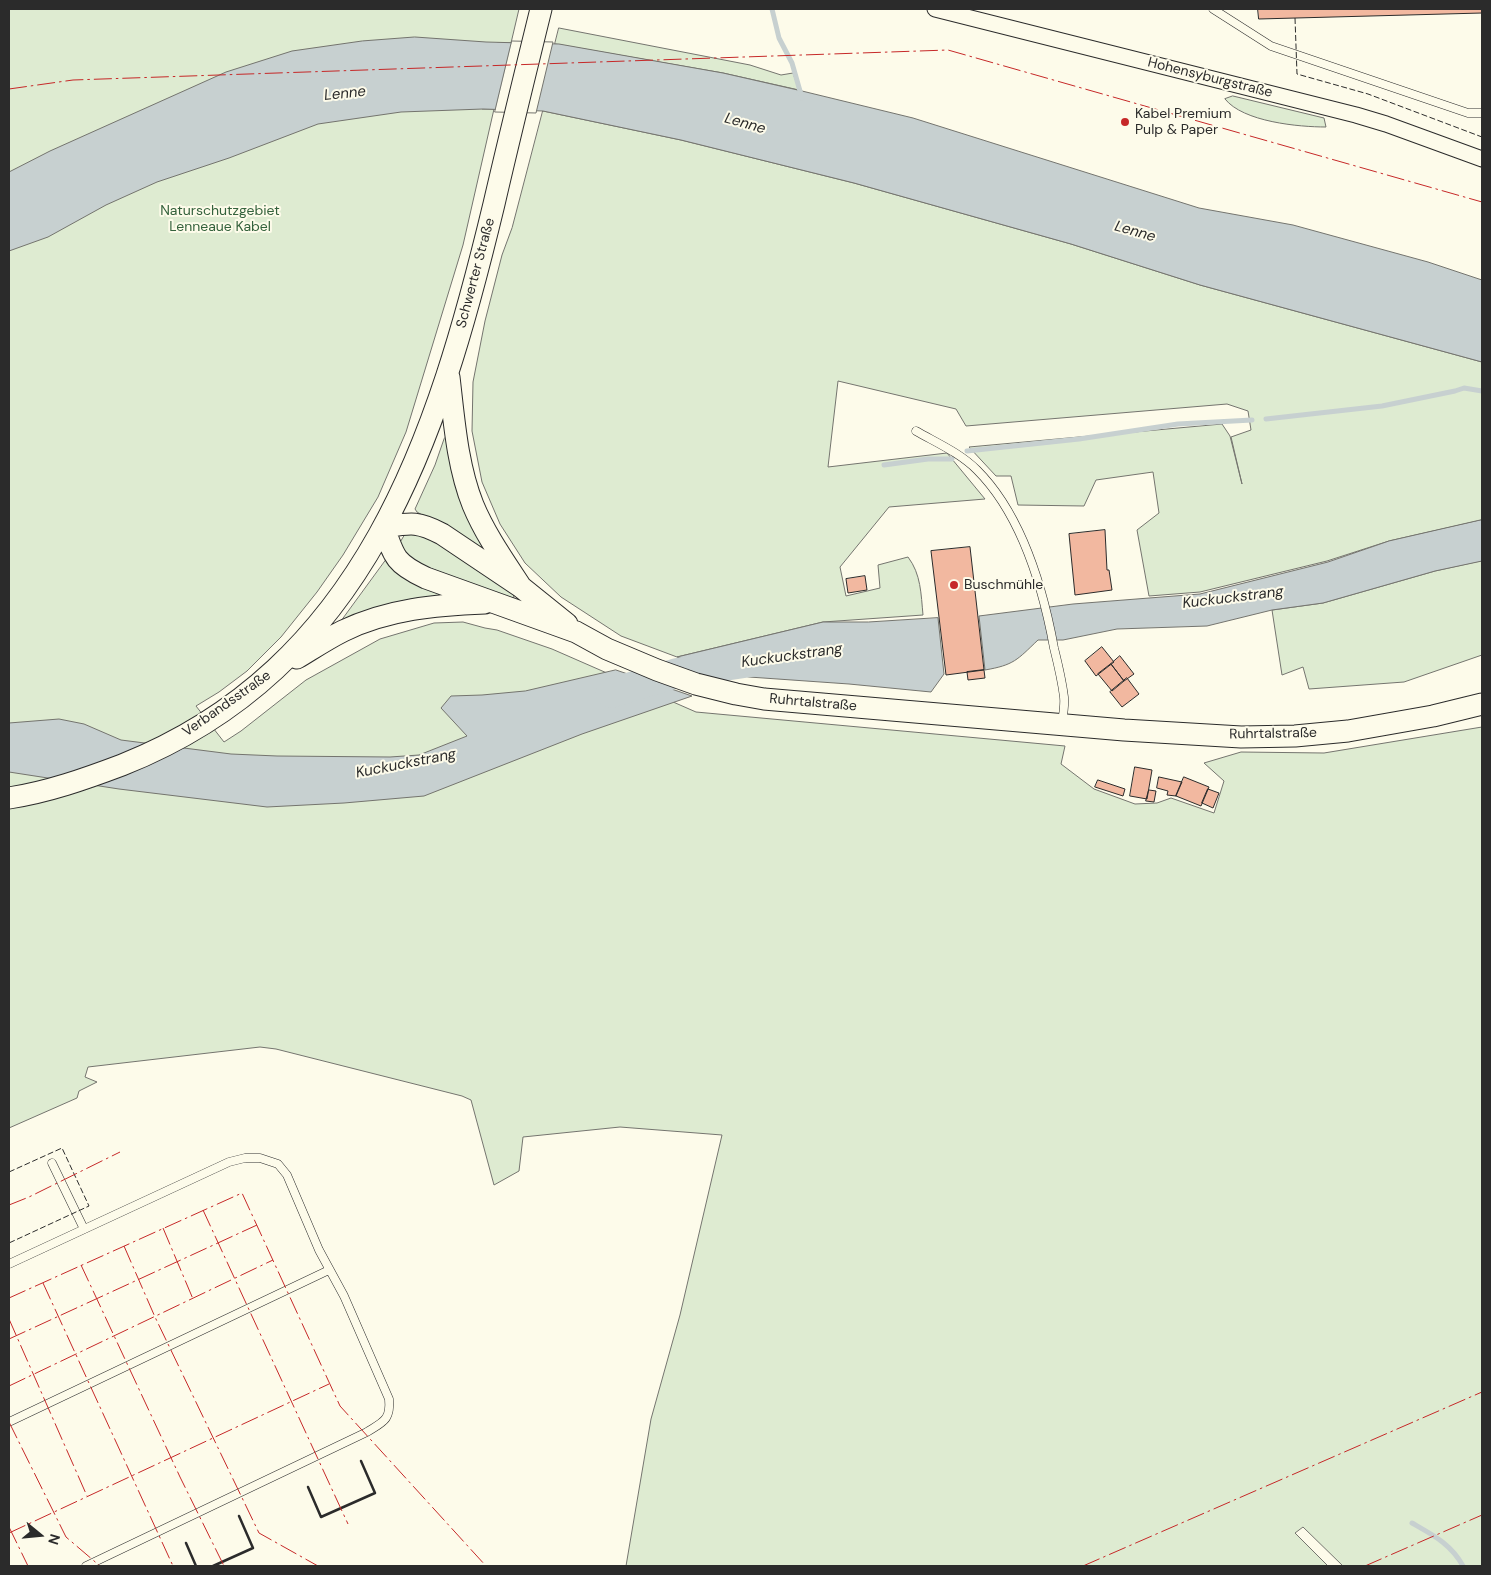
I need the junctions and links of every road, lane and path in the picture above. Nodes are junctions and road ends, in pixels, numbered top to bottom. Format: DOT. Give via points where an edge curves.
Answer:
graph roads {
  1 [pos="540,9"];
  2 [pos="935,9"];
  3 [pos="1213,9"];
  4 [pos="1482,113"];
  5 [pos="1482,159"];
  6 [pos="448,372"];
  7 [pos="916,432"];
  8 [pos="384,527"];
  9 [pos="521,587"];
  10 [pos="494,602"];
  11 [pos="576,632"];
  12 [pos="275,671"];
  13 [pos="1482,704"];
  14 [pos="1062,725"];
  15 [pos="9,798"];
  16 [pos="52,1163"];
  17 [pos="84,1229"];
  18 [pos="9,1264"];
  19 [pos="329,1270"];
  20 [pos="9,1422"];
  21 [pos="86,1566"];
  1 -- 6 [label="main road, Schwerter Straße" via="483,250"];
  2 -- 5 [label="street, Hohensyburgstraße" via="1328,107"];
  3 -- 4 [label="lane" via="1271,46 1468,113"];
  6 -- 8 [label="main road, Schwerter Straße" via="418,454"];
  6 -- 9 [label="main road" via="467,488 481,523"];
  7 -- 14 [label="lane" via="952,450 977,470 1000,500 1024,544 1046,606 1064,699"];
  8 -- 9 [label="main road, Ruhrtalstraße" via="410,523 430,528"];
  8 -- 10 [label="main road, Ruhrtalstraße" via="393,554 408,568 426,578"];
  8 -- 12 [label="main road, Verbandsstraße" via="354,576 311,634"];
  9 -- 11 [label="main road, Ruhrtalstraße"];
  10 -- 11 [label="main road, Ruhrtalstraße"];
  10 -- 12 [label="main road" via="418,607 373,619 343,632"];
  11 -- 14 [label="main road, Ruhrtalstraße" via="657,670 736,694"];
  12 -- 15 [label="main road, Verbandsstraße" via="215,716 126,763 46,790"];
  13 -- 14 [label="main road, Ruhrtalstraße" via="1391,724 1295,736 1241,737"];
  16 -- 17 [label="lane"];
  17 -- 18 [label="lane"];
  17 -- 19 [label="lane" via="229,1162 260,1158 278,1164 288,1175"];
  19 -- 20 [label="lane"];
  19 -- 21 [label="lane" via="344,1296 389,1399 390,1411 386,1420"];
}
